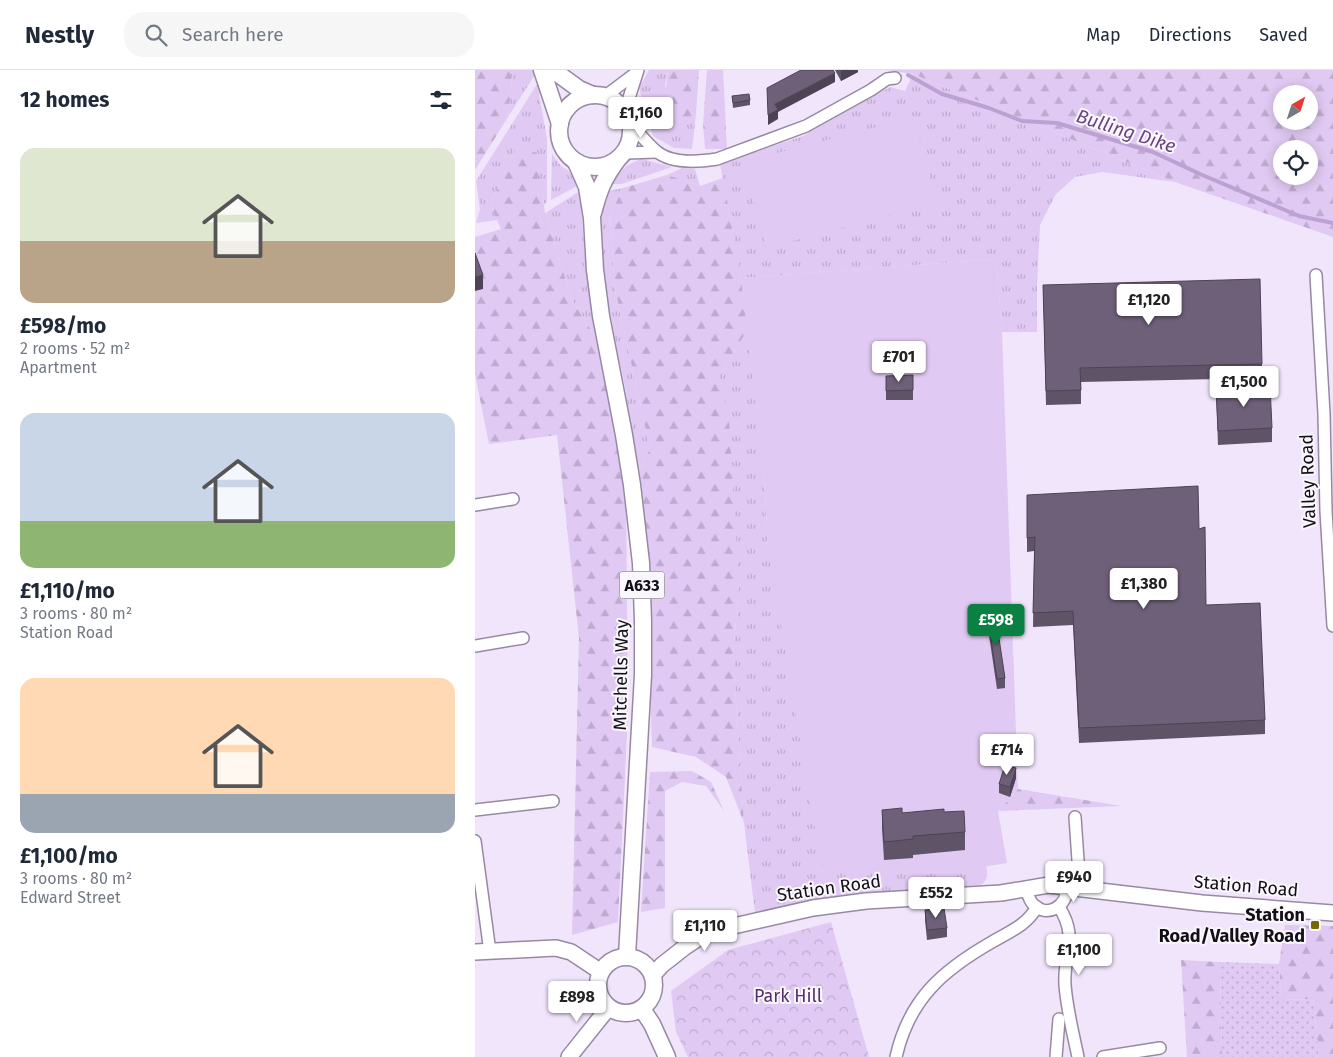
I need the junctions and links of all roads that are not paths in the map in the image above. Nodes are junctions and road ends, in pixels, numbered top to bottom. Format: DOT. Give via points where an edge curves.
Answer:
graph roads {
  1 [pos="542,70"];
  2 [pos="553,70"];
  3 [pos="637,71"];
  4 [pos="895,78"];
  5 [pos="599,96"];
  6 [pos="629,120"];
  7 [pos="560,124"];
  8 [pos="657,152"];
  9 [pos="621,156"];
  10 [pos="576,162"];
  11 [pos="591,218"];
  12 [pos="1317,275"];
  13 [pos="1329,414"];
  14 [pos="513,499"];
  15 [pos="475,505"];
  16 [pos="1333,626"];
  17 [pos="523,638"];
  18 [pos="475,646"];
  19 [pos="553,801"];
  20 [pos="475,810"];
  21 [pos="1075,817"];
  22 [pos="475,841"];
  23 [pos="1073,888"];
  24 [pos="1026,889"];
  25 [pos="1037,907"];
  26 [pos="1059,907"];
  27 [pos="1333,913"];
  28 [pos="482,952"];
  29 [pos="627,956"];
  30 [pos="601,972"];
  31 [pos="653,975"];
  32 [pos="609,1007"];
  33 [pos="642,1008"];
  34 [pos="1059,1019"];
  35 [pos="1160,1048"];
  36 [pos="569,1057"];
  37 [pos="667,1057"];
  38 [pos="896,1057"];
  39 [pos="1056,1057"];
  40 [pos="1078,1057"];
  41 [pos="1103,1057"];
  1 -- 7 [label="main road"];
  2 -- 5 [label="main road" via="579,90"];
  3 -- 5 [label="street"];
  3 -- 6 [label="street" via="629,98"];
  4 -- 8 [label="street" via="887,79 806,126 717,159 702,162 680,160"];
  5 -- 6 [label="main road" via="615,101"];
  5 -- 7 [label="main road" via="582,98 572,104 564,112"];
  6 -- 8 [label="street"];
  6 -- 9 [label="main road" via="629,144"];
  7 -- 10 [label="main road" via="562,147"];
  8 -- 9 [label="street"];
  9 -- 10 [label="main road" via="596,168"];
  9 -- 11 [label="main road, Mitchells Way / A633" via="600,186"];
  10 -- 11 [label="main road, Mitchells Way" via="587,187"];
  11 -- 29 [label="main road, Mitchells Way / A633" via="601,316 628,460 641,572 643,675"];
  12 -- 13 [label="street, Valley Road"];
  13 -- 16 [label="street, Valley Road" via="1326,511"];
  14 -- 15 [label="street"];
  17 -- 18 [label="street"];
  19 -- 20 [label="street"];
  21 -- 23 [label="street"];
  22 -- 28 [label="street"];
  23 -- 24 [label="main road, Station Road" via="1049,886"];
  23 -- 26 [label="street"];
  23 -- 27 [label="main road, Station Road" via="1202,903"];
  24 -- 25 [label="street" via="1031,902"];
  24 -- 31 [label="main road, Station Road" via="866,901 752,921 716,930 697,939"];
  25 -- 26 [label="street" via="1048,910"];
  25 -- 38 [label="street" via="1016,930 963,959 933,985 904,1029"];
  26 -- 40 [label="street" via="1070,930 1065,982"];
  28 -- 30 [label="main road" via="557,948 571,952"];
  29 -- 30 [label="main road" via="612,960"];
  29 -- 31 [label="main road" via="643,961"];
  30 -- 32 [label="main road" via="599,991"];
  31 -- 33 [label="main road" via="653,994"];
  32 -- 33 [label="main road" via="625,1013"];
  32 -- 36 [label="main road"];
  33 -- 37 [label="main road"];
  34 -- 39 [label="street"];
  35 -- 41 [label="street"];
}
